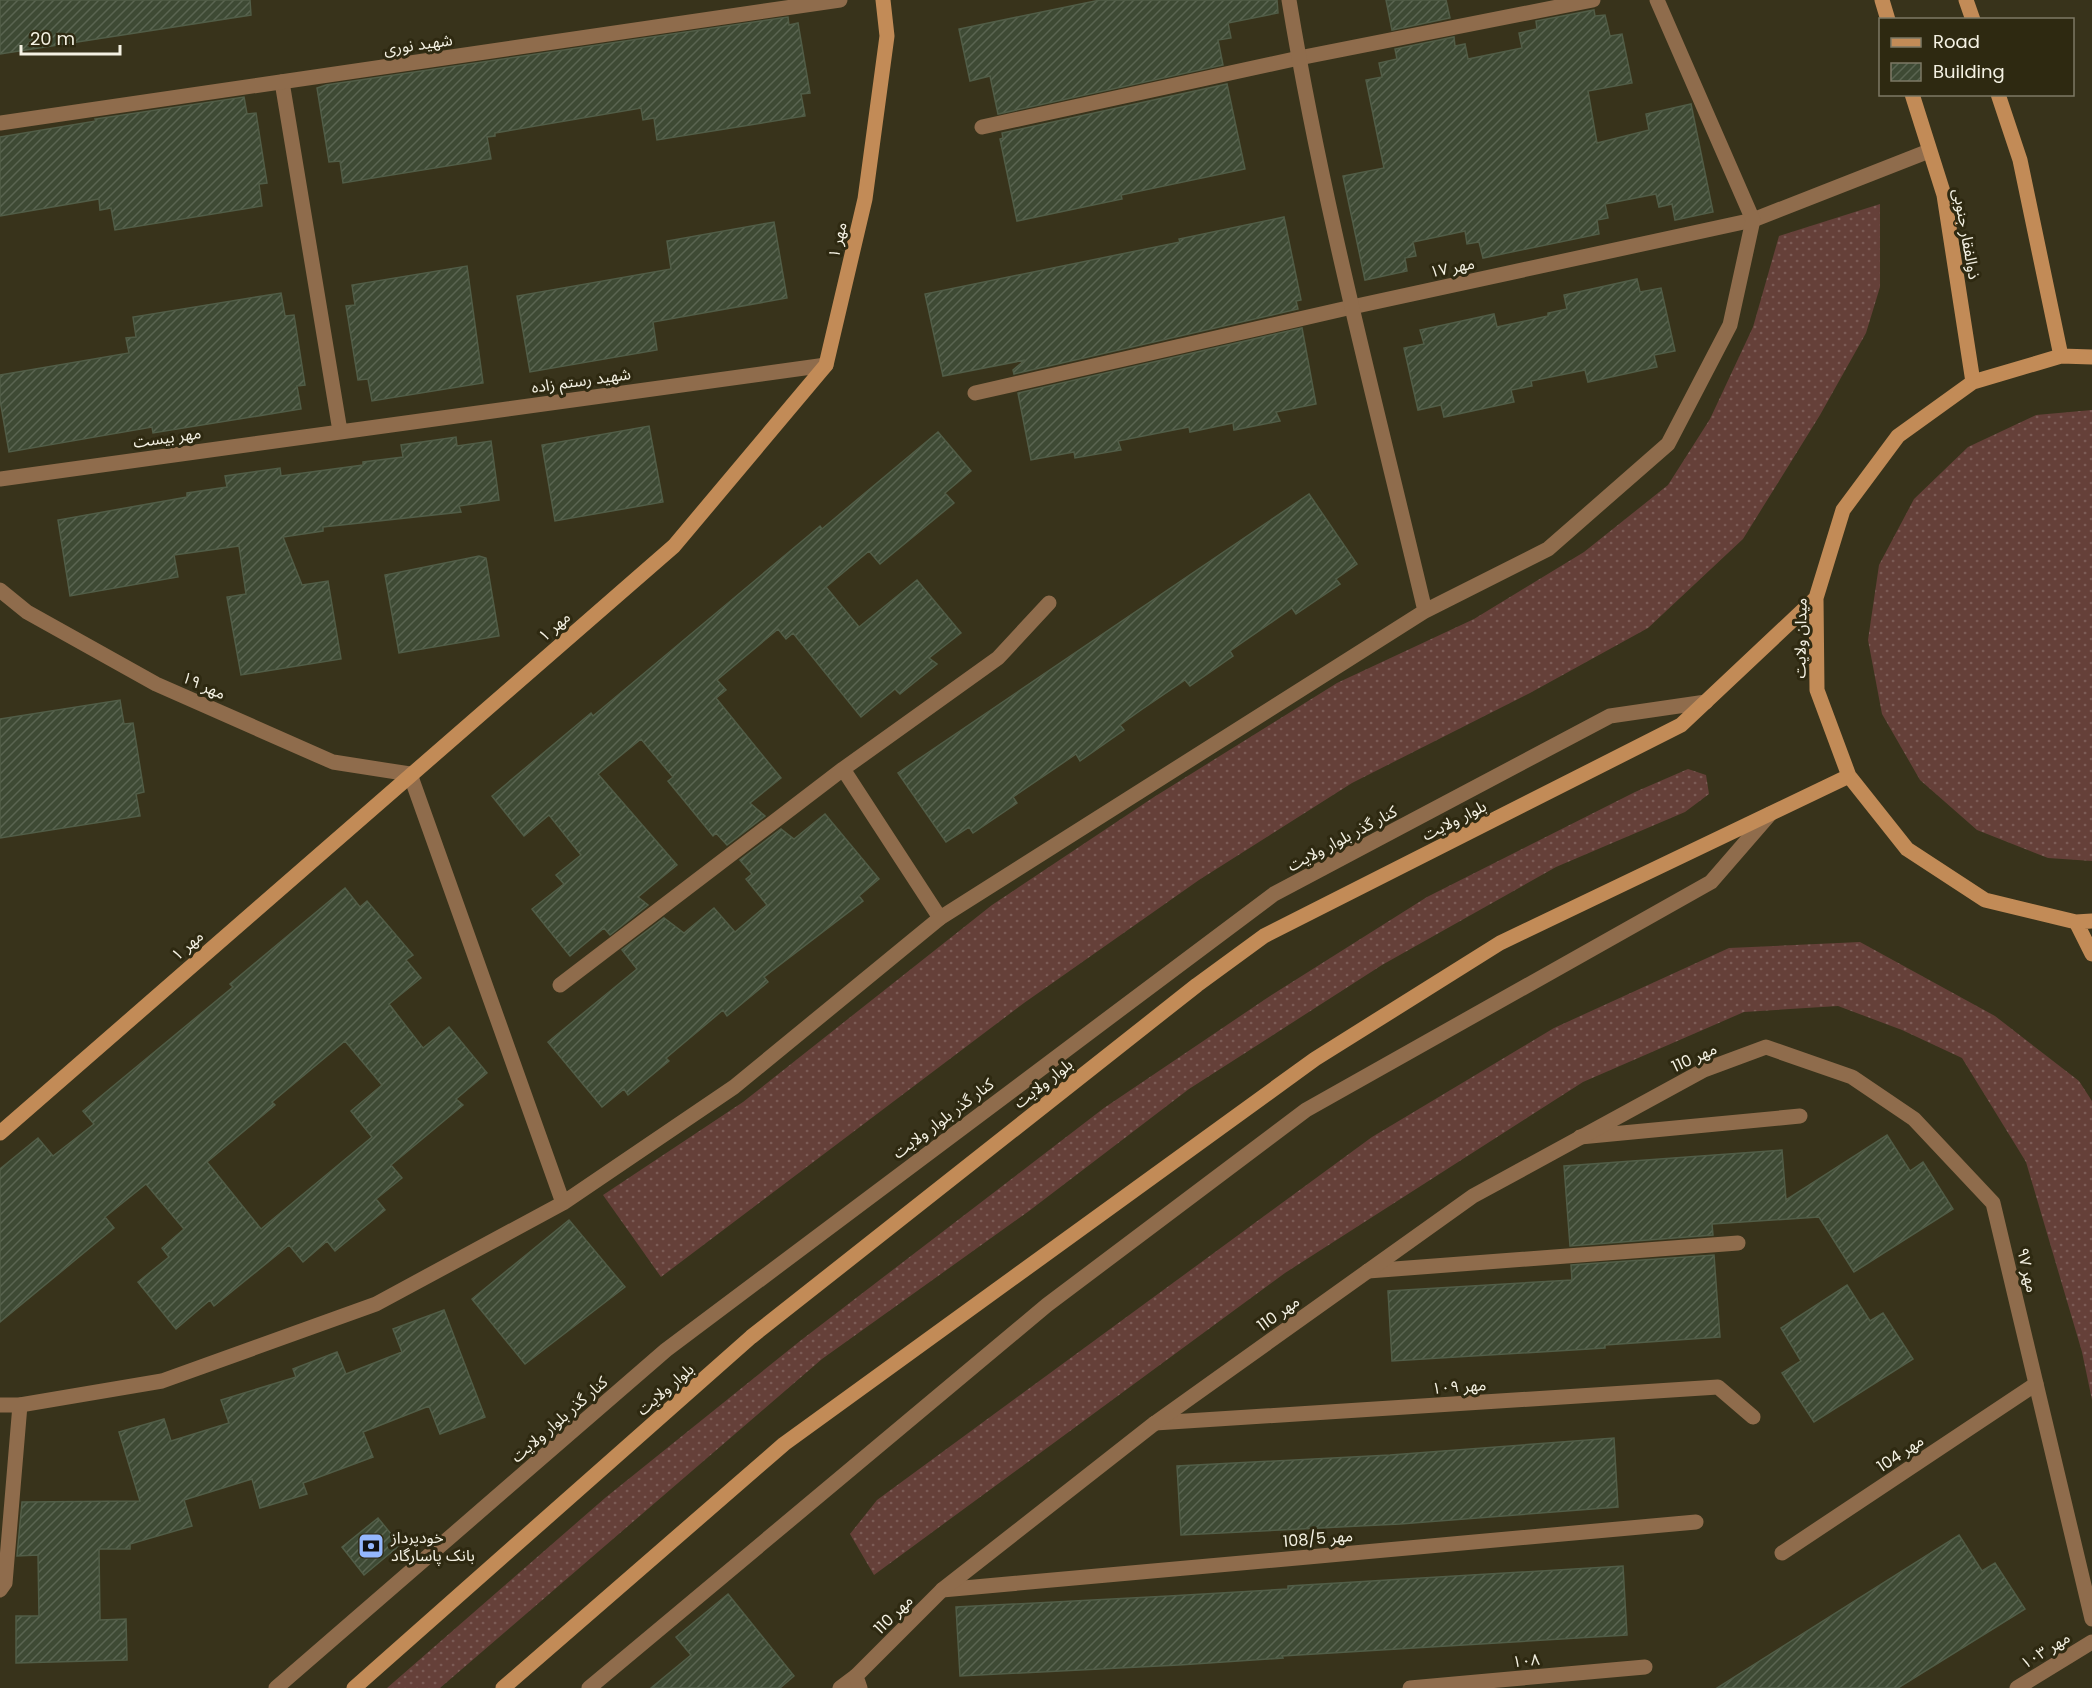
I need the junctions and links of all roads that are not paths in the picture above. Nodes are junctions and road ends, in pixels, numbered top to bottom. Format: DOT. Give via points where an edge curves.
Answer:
graph roads {
  1 [pos="840,0"];
  2 [pos="883,0"];
  3 [pos="1289,0"];
  4 [pos="1593,0"];
  5 [pos="1657,0"];
  6 [pos="1882,0"];
  7 [pos="1966,0"];
  8 [pos="1887,18"];
  9 [pos="1972,18"];
  10 [pos="1299,58"];
  11 [pos="282,82"];
  12 [pos="1913,96"];
  13 [pos="1999,96"];
  14 [pos="0,123"];
  15 [pos="982,127"];
  16 [pos="1929,151"];
  17 [pos="1753,220"];
  18 [pos="1352,307"];
  19 [pos="2061,356"];
  20 [pos="2092,357"];
  21 [pos="826,364"];
  22 [pos="1972,382"];
  23 [pos="975,393"];
  24 [pos="339,431"];
  25 [pos="0,479"];
  26 [pos="0,590"];
  27 [pos="1816,598"];
  28 [pos="1049,603"];
  29 [pos="1425,611"];
  30 [pos="1706,702"];
  31 [pos="843,769"];
  32 [pos="410,774"];
  33 [pos="1849,776"];
  34 [pos="1770,813"];
  35 [pos="940,918"];
  36 [pos="2092,921"];
  37 [pos="2076,922"];
  38 [pos="2092,954"];
  39 [pos="560,985"];
  40 [pos="1766,1047"];
  41 [pos="1800,1116"];
  42 [pos="0,1132"];
  43 [pos="1580,1137"];
  44 [pos="563,1203"];
  45 [pos="1738,1243"];
  46 [pos="1368,1271"];
  47 [pos="2037,1384"];
  48 [pos="0,1405"];
  49 [pos="20,1405"];
  50 [pos="1753,1417"];
  51 [pos="1155,1423"];
  52 [pos="1696,1522"];
  53 [pos="1782,1553"];
  54 [pos="0,1590"];
  55 [pos="942,1590"];
  56 [pos="2092,1619"];
  57 [pos="2092,1642"];
  58 [pos="1645,1667"];
  59 [pos="858,1682"];
  60 [pos="276,1688"];
  61 [pos="354,1688"];
  62 [pos="503,1688"];
  63 [pos="589,1688"];
  64 [pos="840,1688"];
  65 [pos="1410,1688"];
  66 [pos="2018,1688"];
  1 -- 11 [label="street, شهید نوری"];
  2 -- 21 [label="main road, مهر ۱" via="887,36 865,199"];
  3 -- 10 [label="street"];
  4 -- 10 [label="street"];
  5 -- 17 [label="street"];
  6 -- 8 [label="main road"];
  7 -- 9 [label="main road"];
  10 -- 15 [label="street"];
  10 -- 18 [label="street"];
  11 -- 14 [label="street, شهید نوری"];
  11 -- 24 [label="street"];
  12 -- 16 [label="main road, ذوالفقار جنوبی"];
  13 -- 19 [label="main road" via="2020,160"];
  16 -- 17 [label="street, مهر ۱۷"];
  16 -- 22 [label="main road, ذوالفقار جنوبی" via="1944,195"];
  17 -- 18 [label="street, مهر ۱۷"];
  17 -- 29 [label="street" via="1730,325 1668,444 1548,549"];
  18 -- 23 [label="street, مهر ۱۷"];
  18 -- 29 [label="street"];
  19 -- 20 [label="main road, میدان ولایت"];
  19 -- 22 [label="main road, میدان ولایت"];
  21 -- 24 [label="street, شهید رستم زاده"];
  21 -- 32 [label="main road, مهر ۱" via="675,546"];
  22 -- 27 [label="main road, میدان ولایت" via="1898,436 1850,501"];
  24 -- 25 [label="street, مهر بیست"];
  26 -- 32 [label="street, مهر ۱۹" via="27,612 156,684 333,762"];
  27 -- 30 [label="main road, بلوار ولایت"];
  27 -- 33 [label="main road, میدان ولایت" via="1818,690"];
  28 -- 31 [label="street" via="998,658"];
  29 -- 35 [label="street"];
  30 -- 60 [label="street, کنار گذر بلوار ولایت" via="1610,716 1274,894 666,1350"];
  30 -- 61 [label="main road, بلوار ولایت" via="1681,725 1264,936 1206,978 751,1336"];
  31 -- 35 [label="street"];
  31 -- 39 [label="street"];
  32 -- 42 [label="main road, مهر ۱"];
  32 -- 44 [label="street"];
  33 -- 34 [label="main road"];
  33 -- 37 [label="main road, میدان ولایت" via="1916,856 1985,900"];
  34 -- 62 [label="main road" via="1500,942 1315,1059 784,1444"];
  34 -- 63 [label="street" via="1711,882 1306,1110 1047,1305"];
  35 -- 44 [label="street" via="734,1087"];
  36 -- 37 [label="main road, میدان ولایت"];
  37 -- 38 [label="main road"];
  40 -- 43 [label="street, مهر 110" via="1704,1070"];
  40 -- 47 [label="street, مهر ۹۷" via="1852,1077 1914,1119 1994,1203"];
  41 -- 43 [label="street"];
  43 -- 46 [label="street, مهر 110" via="1473,1197"];
  44 -- 49 [label="street" via="376,1304 162,1381"];
  45 -- 46 [label="street"];
  46 -- 51 [label="street, مهر 110"];
  47 -- 53 [label="street, مهر 104"];
  47 -- 56 [label="street, مهر ۹۷"];
  48 -- 49 [label="street"];
  49 -- 54 [label="street" via="5,1583"];
  50 -- 51 [label="street, مهر ۱۰۹" via="1718,1387"];
  51 -- 55 [label="street, مهر 110"];
  52 -- 55 [label="street, مهر 108/5"];
  55 -- 59 [label="street, مهر 110"];
  57 -- 66 [label="street, مهر ۱۰۳"];
  58 -- 65 [label="street, ۱۰۸"];
  59 -- 64 [label="street, مهر 110"];
}
